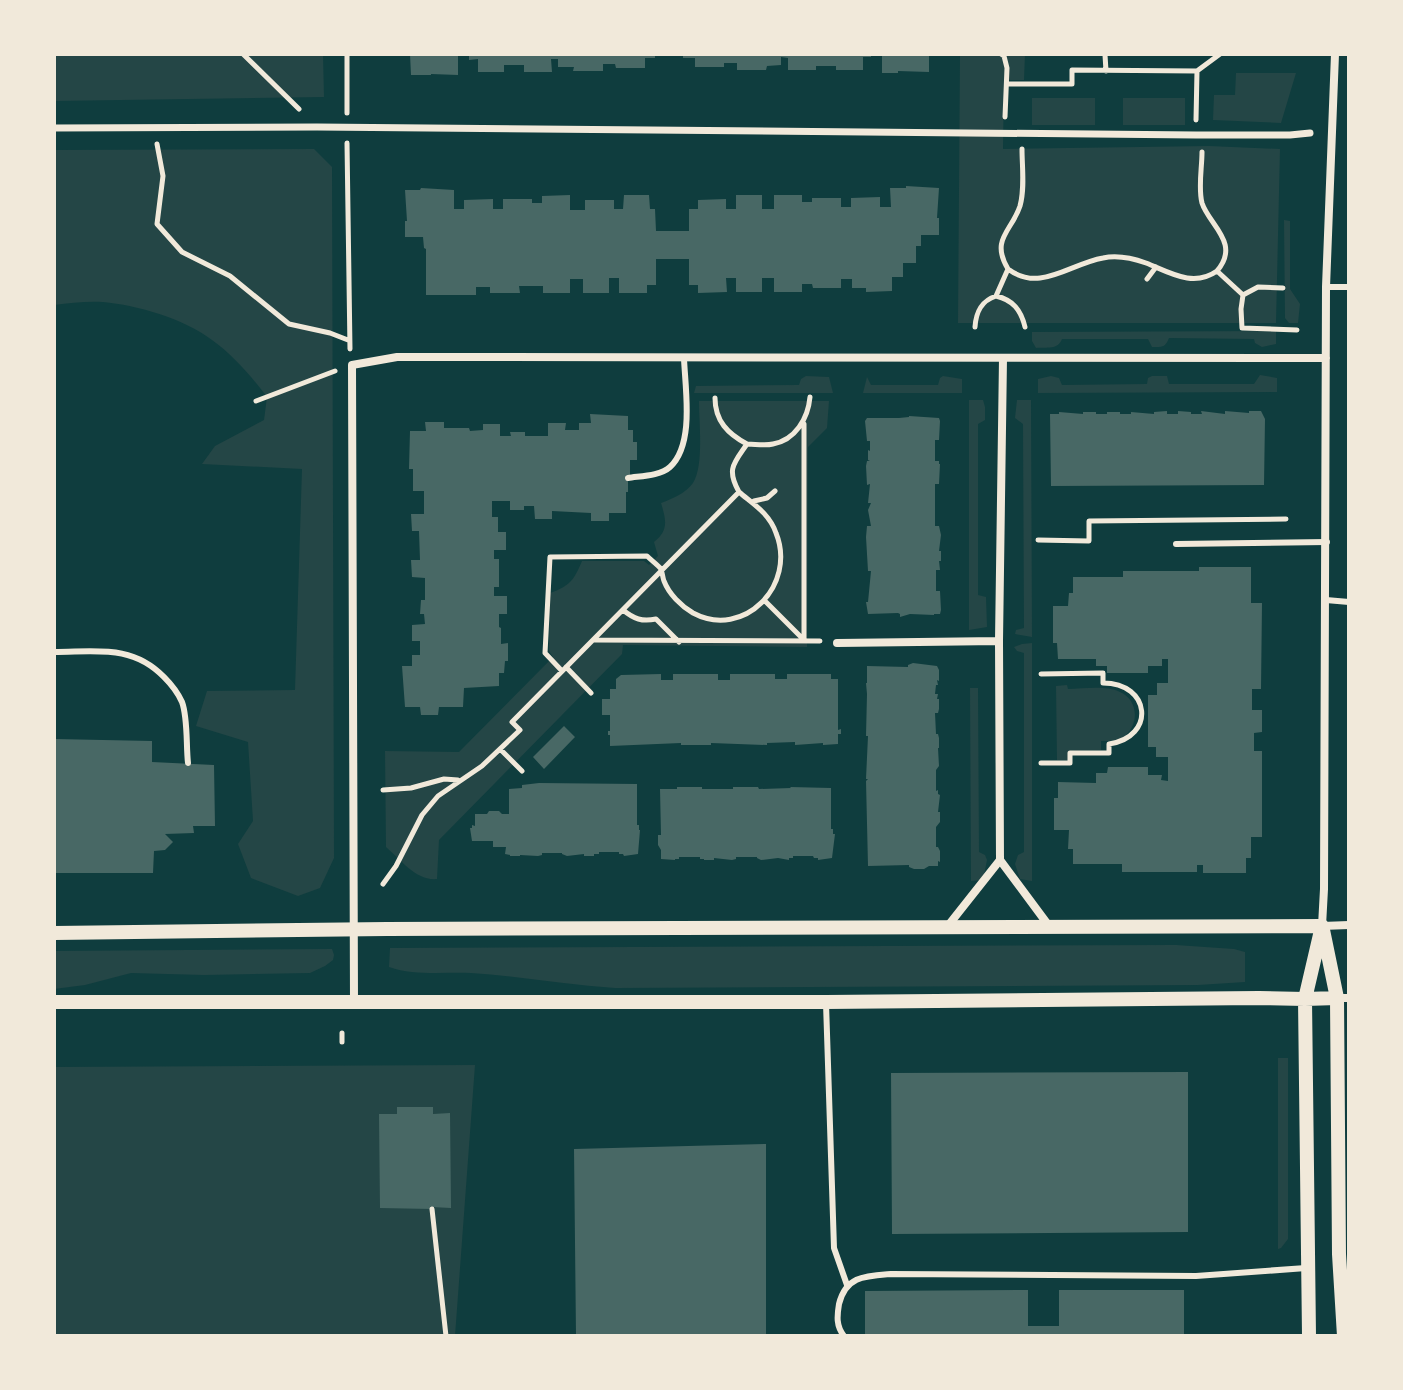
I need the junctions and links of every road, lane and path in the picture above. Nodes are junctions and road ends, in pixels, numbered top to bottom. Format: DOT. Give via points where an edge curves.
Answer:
graph roads {
  1 [pos="243,54"];
  2 [pos="347,54"];
  3 [pos="1001,54"];
  4 [pos="1220,54"];
  5 [pos="1335,54"];
  6 [pos="1105,55"];
  7 [pos="1106,71"];
  8 [pos="1197,71"];
  9 [pos="1007,84"];
  10 [pos="317,127"];
  11 [pos="347,127"];
  12 [pos="54,128"];
  13 [pos="154,128"];
  14 [pos="1310,133"];
  15 [pos="1004,134"];
  16 [pos="1022,134"];
  17 [pos="1196,135"];
  18 [pos="1156,267"];
  19 [pos="1008,269"];
  20 [pos="1217,271"];
  21 [pos="1147,279"];
  22 [pos="1326,287"];
  23 [pos="1349,287"];
  24 [pos="1283,288"];
  25 [pos="1243,295"];
  26 [pos="996,296"];
  27 [pos="975,327"];
  28 [pos="1025,327"];
  29 [pos="1297,330"];
  30 [pos="348,340"];
  31 [pos="684,358"];
  32 [pos="1003,358"];
  33 [pos="1326,358"];
  34 [pos="352,365"];
  35 [pos="810,397"];
  36 [pos="715,398"];
  37 [pos="256,401"];
  38 [pos="804,423"];
  39 [pos="747,444"];
  40 [pos="628,478"];
  41 [pos="775,491"];
  42 [pos="739,492"];
  43 [pos="753,501"];
  44 [pos="1286,519"];
  45 [pos="1038,540"];
  46 [pos="1327,542"];
  47 [pos="1176,544"];
  48 [pos="662,570"];
  49 [pos="764,600"];
  50 [pos="1326,600"];
  51 [pos="1349,602"];
  52 [pos="623,610"];
  53 [pos="594,640"];
  54 [pos="804,640"];
  55 [pos="999,641"];
  56 [pos="679,642"];
  57 [pos="837,643"];
  58 [pos="54,652"];
  59 [pos="564,669"];
  60 [pos="1041,674"];
  61 [pos="591,693"];
  62 [pos="500,749"];
  63 [pos="188,763"];
  64 [pos="1041,763"];
  65 [pos="522,771"];
  66 [pos="459,780"];
  67 [pos="383,790"];
  68 [pos="1000,860"];
  69 [pos="383,884"];
  70 [pos="1349,925"];
  71 [pos="1049,926"];
  72 [pos="1322,926"];
  73 [pos="947,927"];
  74 [pos="354,929"];
  75 [pos="54,933"];
  76 [pos="1343,998"];
  77 [pos="1305,999"];
  78 [pos="54,1002"];
  79 [pos="354,1002"];
  80 [pos="826,1002"];
  81 [pos="342,1033"];
  82 [pos="342,1042"];
  83 [pos="432,1209"];
  84 [pos="1308,1268"];
  85 [pos="847,1285"];
  86 [pos="446,1336"];
  87 [pos="844,1336"];
  88 [pos="1309,1336"];
  89 [pos="1344,1336"];
  1 -- 10 [label="path"];
  2 -- 11 [label="path"];
  3 -- 9 [label="path"];
  4 -- 8 [label="path"];
  5 -- 22 [label="street"];
  6 -- 7 [label="path"];
  7 -- 8 [label="path"];
  7 -- 9 [label="path" via="1072,70 1072,84"];
  8 -- 17 [label="path"];
  9 -- 15 [label="path"];
  10 -- 11 [label="street"];
  10 -- 13 [label="street"];
  11 -- 15 [label="street"];
  11 -- 30 [label="path"];
  12 -- 13 [label="street"];
  13 -- 30 [label="path" via="163,176 157,224 182,252 230,276 289,324"];
  14 -- 17 [label="street"];
  15 -- 16 [label="street"];
  16 -- 17 [label="street"];
  16 -- 19 [label="path" via="1022,196 1001,248"];
  17 -- 20 [label="path" via="1202,147 1202,203 1224,243"];
  18 -- 19 [label="path" via="1119,257 1097,259 1033,280"];
  18 -- 20 [label="path" via="1179,278"];
  18 -- 21 [label="path"];
  19 -- 26 [label="path"];
  20 -- 25 [label="path"];
  22 -- 23 [label="lane"];
  22 -- 33 [label="street"];
  24 -- 25 [label="path" via="1264,286"];
  25 -- 29 [label="path" via="1242,328"];
  26 -- 27 [label="path" via="979,308"];
  26 -- 28 [label="path" via="1022,314"];
  30 -- 34 [label="path"];
  31 -- 32 [label="street"];
  31 -- 34 [label="street" via="397,357"];
  31 -- 40 [label="lane" via="687,429 682,449 670,468"];
  32 -- 33 [label="street"];
  32 -- 55 [label="street"];
  33 -- 46 [label="street"];
  34 -- 37 [label="path"];
  34 -- 74 [label="street"];
  35 -- 38 [label="path"];
  36 -- 39 [label="path" via="719,420"];
  38 -- 39 [label="path" via="773,444"];
  38 -- 54 [label="path"];
  39 -- 42 [label="path" via="731,468"];
  41 -- 43 [label="path"];
  42 -- 43 [label="path"];
  42 -- 48 [label="path"];
  43 -- 49 [label="path" via="771,522 782,553 780,574"];
  44 -- 45 [label="path" via="1089,521 1089,541"];
  46 -- 47 [label="lane"];
  46 -- 50 [label="street"];
  48 -- 49 [label="path" via="676,599 708,618 750,612"];
  48 -- 52 [label="path"];
  48 -- 59 [label="path" via="647,556 550,557 545,653"];
  49 -- 54 [label="path"];
  50 -- 51 [label="lane"];
  50 -- 72 [label="street"];
  52 -- 53 [label="path"];
  52 -- 56 [label="path" via="638,620 656,619"];
  53 -- 56 [label="path"];
  53 -- 59 [label="path"];
  54 -- 56 [label="path"];
  54 -- 57 [label="path"];
  55 -- 57 [label="street"];
  55 -- 68 [label="street"];
  58 -- 63 [label="lane" via="125,653 155,667 182,702"];
  59 -- 61 [label="path"];
  59 -- 62 [label="path" via="512,722 520,730"];
  60 -- 64 [label="path" via="1103,673 1103,683 1132,690 1142,713 1132,736 1109,744 1109,753 1070,753 1070,763"];
  62 -- 65 [label="path"];
  62 -- 66 [label="path"];
  66 -- 67 [label="path"];
  66 -- 69 [label="path" via="422,815"];
  68 -- 71 [label="street"];
  68 -- 73 [label="street"];
  70 -- 72 [label="street"];
  71 -- 72 [label="street"];
  71 -- 73 [label="street"];
  72 -- 76 [label="street"];
  72 -- 77 [label="street"];
  73 -- 74 [label="street"];
  74 -- 75 [label="street"];
  74 -- 79 [label="street"];
  76 -- 77 [label="street"];
  76 -- 89 [label="street" via="1339,1254"];
  77 -- 80 [label="street"];
  77 -- 84 [label="street"];
  78 -- 79 [label="street"];
  79 -- 80 [label="street"];
  80 -- 85 [label="lane" via="834,1248"];
  81 -- 82 [label="path"];
  83 -- 86 [label="path"];
  84 -- 85 [label="lane" via="1196,1276 891,1274"];
  84 -- 88 [label="street"];
  85 -- 87 [label="lane" via="837,1316"];
}
